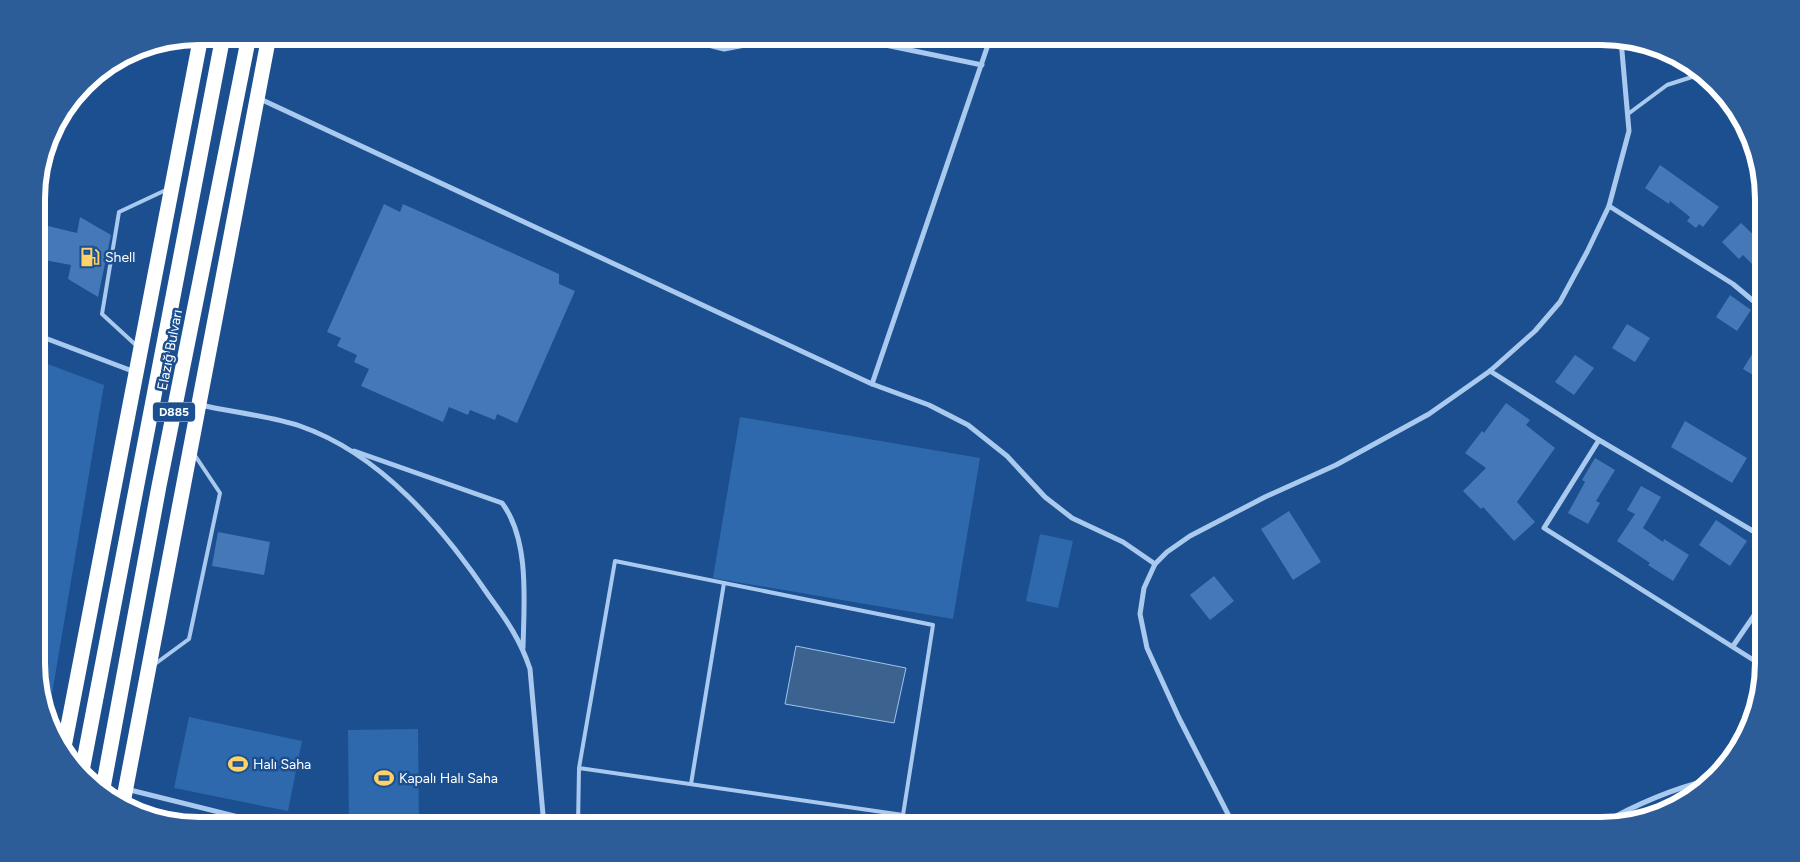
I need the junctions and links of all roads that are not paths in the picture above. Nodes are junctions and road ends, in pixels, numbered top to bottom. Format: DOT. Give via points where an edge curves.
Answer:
graph roads {
  1 [pos="200,45"];
  2 [pos="221,45"];
  3 [pos="247,45"];
  4 [pos="268,45"];
  5 [pos="708,45"];
  6 [pos="741,45"];
  7 [pos="885,45"];
  8 [pos="988,45"];
  9 [pos="1622,47"];
  10 [pos="982,65"];
  11 [pos="1694,76"];
  12 [pos="258,98"];
  13 [pos="1628,114"];
  14 [pos="172,187"];
  15 [pos="1609,206"];
  16 [pos="1755,302"];
  17 [pos="45,338"];
  18 [pos="140,349"];
  19 [pos="1490,371"];
  20 [pos="135,372"];
  21 [pos="872,384"];
  22 [pos="197,404"];
  23 [pos="1599,440"];
  24 [pos="189,447"];
  25 [pos="349,450"];
  26 [pos="1755,532"];
  27 [pos="1155,564"];
  28 [pos="724,583"];
  29 [pos="1755,615"];
  30 [pos="1733,646"];
  31 [pos="523,648"];
  32 [pos="1755,661"];
  33 [pos="147,669"];
  34 [pos="66,739"];
  35 [pos="83,764"];
  36 [pos="579,768"];
  37 [pos="1698,782"];
  38 [pos="104,784"];
  39 [pos="691,784"];
  40 [pos="124,796"];
  41 [pos="1614,816"];
  42 [pos="230,817"];
  43 [pos="543,817"];
  44 [pos="578,817"];
  45 [pos="1229,817"];
  1 -- 14 [label="highway"];
  2 -- 35 [label="highway, Elazığ Bulvarı / D885"];
  3 -- 38 [label="highway, Elazığ Bulvarı / D885" via="159,486"];
  4 -- 12 [label="highway"];
  5 -- 6 [label="street" via="724,49"];
  7 -- 10 [label="street"];
  8 -- 10 [label="street"];
  9 -- 13 [label="street"];
  10 -- 21 [label="street"];
  11 -- 13 [label="lane" via="1667,85"];
  12 -- 21 [label="street"];
  12 -- 22 [label="highway"];
  13 -- 15 [label="street" via="1629,131"];
  14 -- 18 [label="highway"];
  14 -- 18 [label="lane" via="119,212 102,314"];
  15 -- 16 [label="street" via="1733,284"];
  15 -- 19 [label="street" via="1560,302 1535,331"];
  17 -- 20 [label="street"];
  18 -- 20 [label="highway"];
  19 -- 23 [label="street"];
  19 -- 27 [label="street" via="1429,414 1336,465 1190,536"];
  20 -- 34 [label="highway"];
  21 -- 27 [label="street" via="929,405 968,425 1072,518 1123,542"];
  22 -- 24 [label="highway"];
  22 -- 25 [label="street" via="300,426"];
  23 -- 26 [label="street"];
  23 -- 30 [label="street" via="1544,528"];
  24 -- 33 [label="highway"];
  24 -- 33 [label="lane" via="220,493 189,639"];
  25 -- 31 [label="street" via="414,504 439,530 467,563"];
  25 -- 31 [label="street" via="502,503 512,516 517,532 524,582"];
  27 -- 45 [label="street" via="1144,588 1140,614 1147,648"];
  28 -- 36 [label="lane" via="615,561"];
  28 -- 39 [label="lane"];
  28 -- 39 [label="lane" via="933,626 903,814"];
  29 -- 30 [label="street"];
  30 -- 32 [label="street"];
  31 -- 43 [label="street" via="530,668"];
  33 -- 40 [label="highway"];
  36 -- 39 [label="lane"];
  36 -- 44 [label="lane"];
  37 -- 41 [label="street" via="1679,787"];
  40 -- 42 [label="street"];
}
